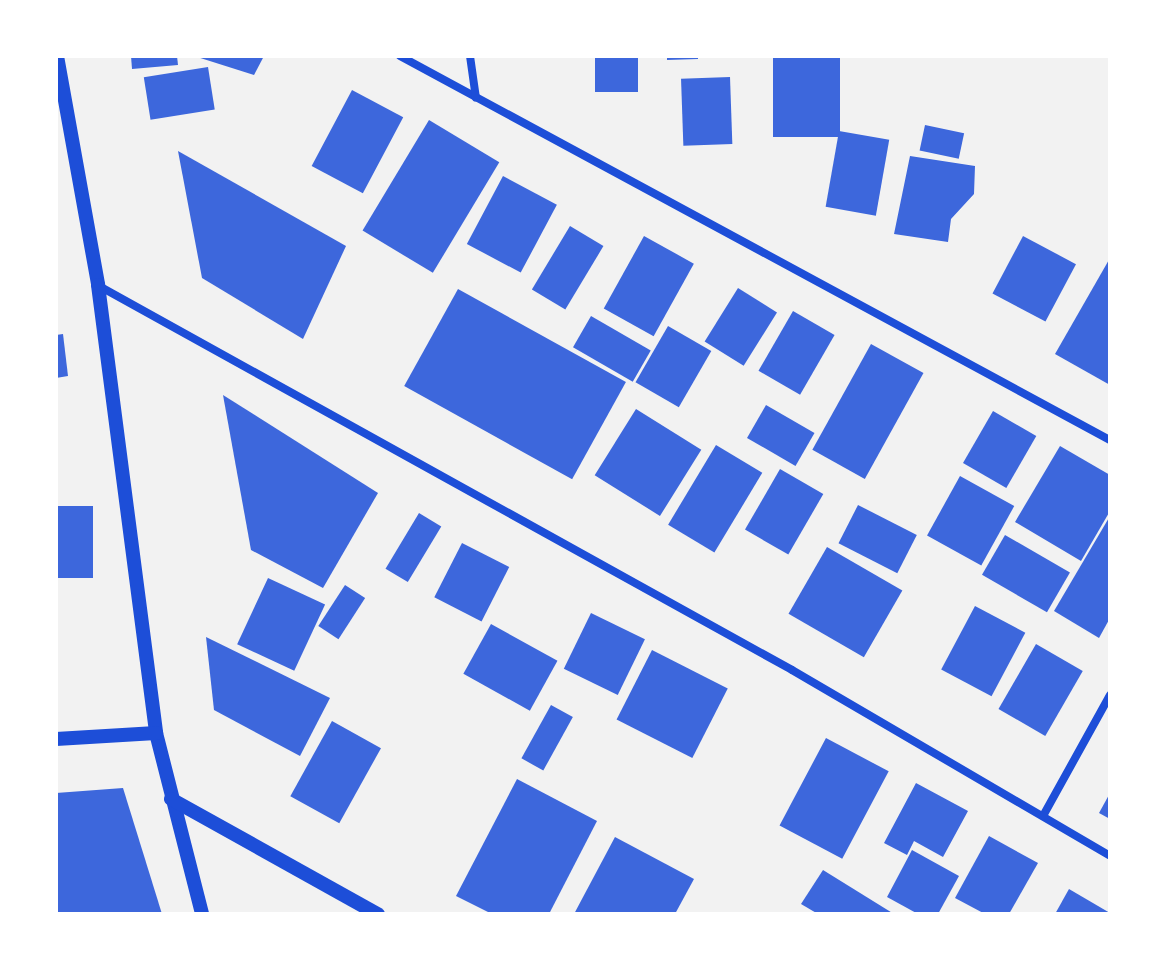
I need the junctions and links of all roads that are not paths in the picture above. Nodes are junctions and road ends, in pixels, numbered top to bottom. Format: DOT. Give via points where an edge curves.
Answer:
graph roads {
  1 [pos="57,56"];
  2 [pos="400,56"];
  3 [pos="470,56"];
  4 [pos="476,98"];
  5 [pos="98,285"];
  6 [pos="1110,440"];
  7 [pos="1110,695"];
  8 [pos="156,733"];
  9 [pos="56,739"];
  10 [pos="171,799"];
  11 [pos="1043,816"];
  12 [pos="1110,856"];
  13 [pos="202,914"];
  14 [pos="378,914"];
  1 -- 5 [label="street"];
  2 -- 4 [label="street"];
  3 -- 4 [label="street"];
  4 -- 6 [label="street"];
  5 -- 8 [label="street"];
  5 -- 11 [label="street"];
  7 -- 11 [label="street"];
  8 -- 9 [label="street"];
  8 -- 10 [label="street"];
  10 -- 13 [label="street"];
  10 -- 14 [label="street"];
  11 -- 12 [label="street"];
}
